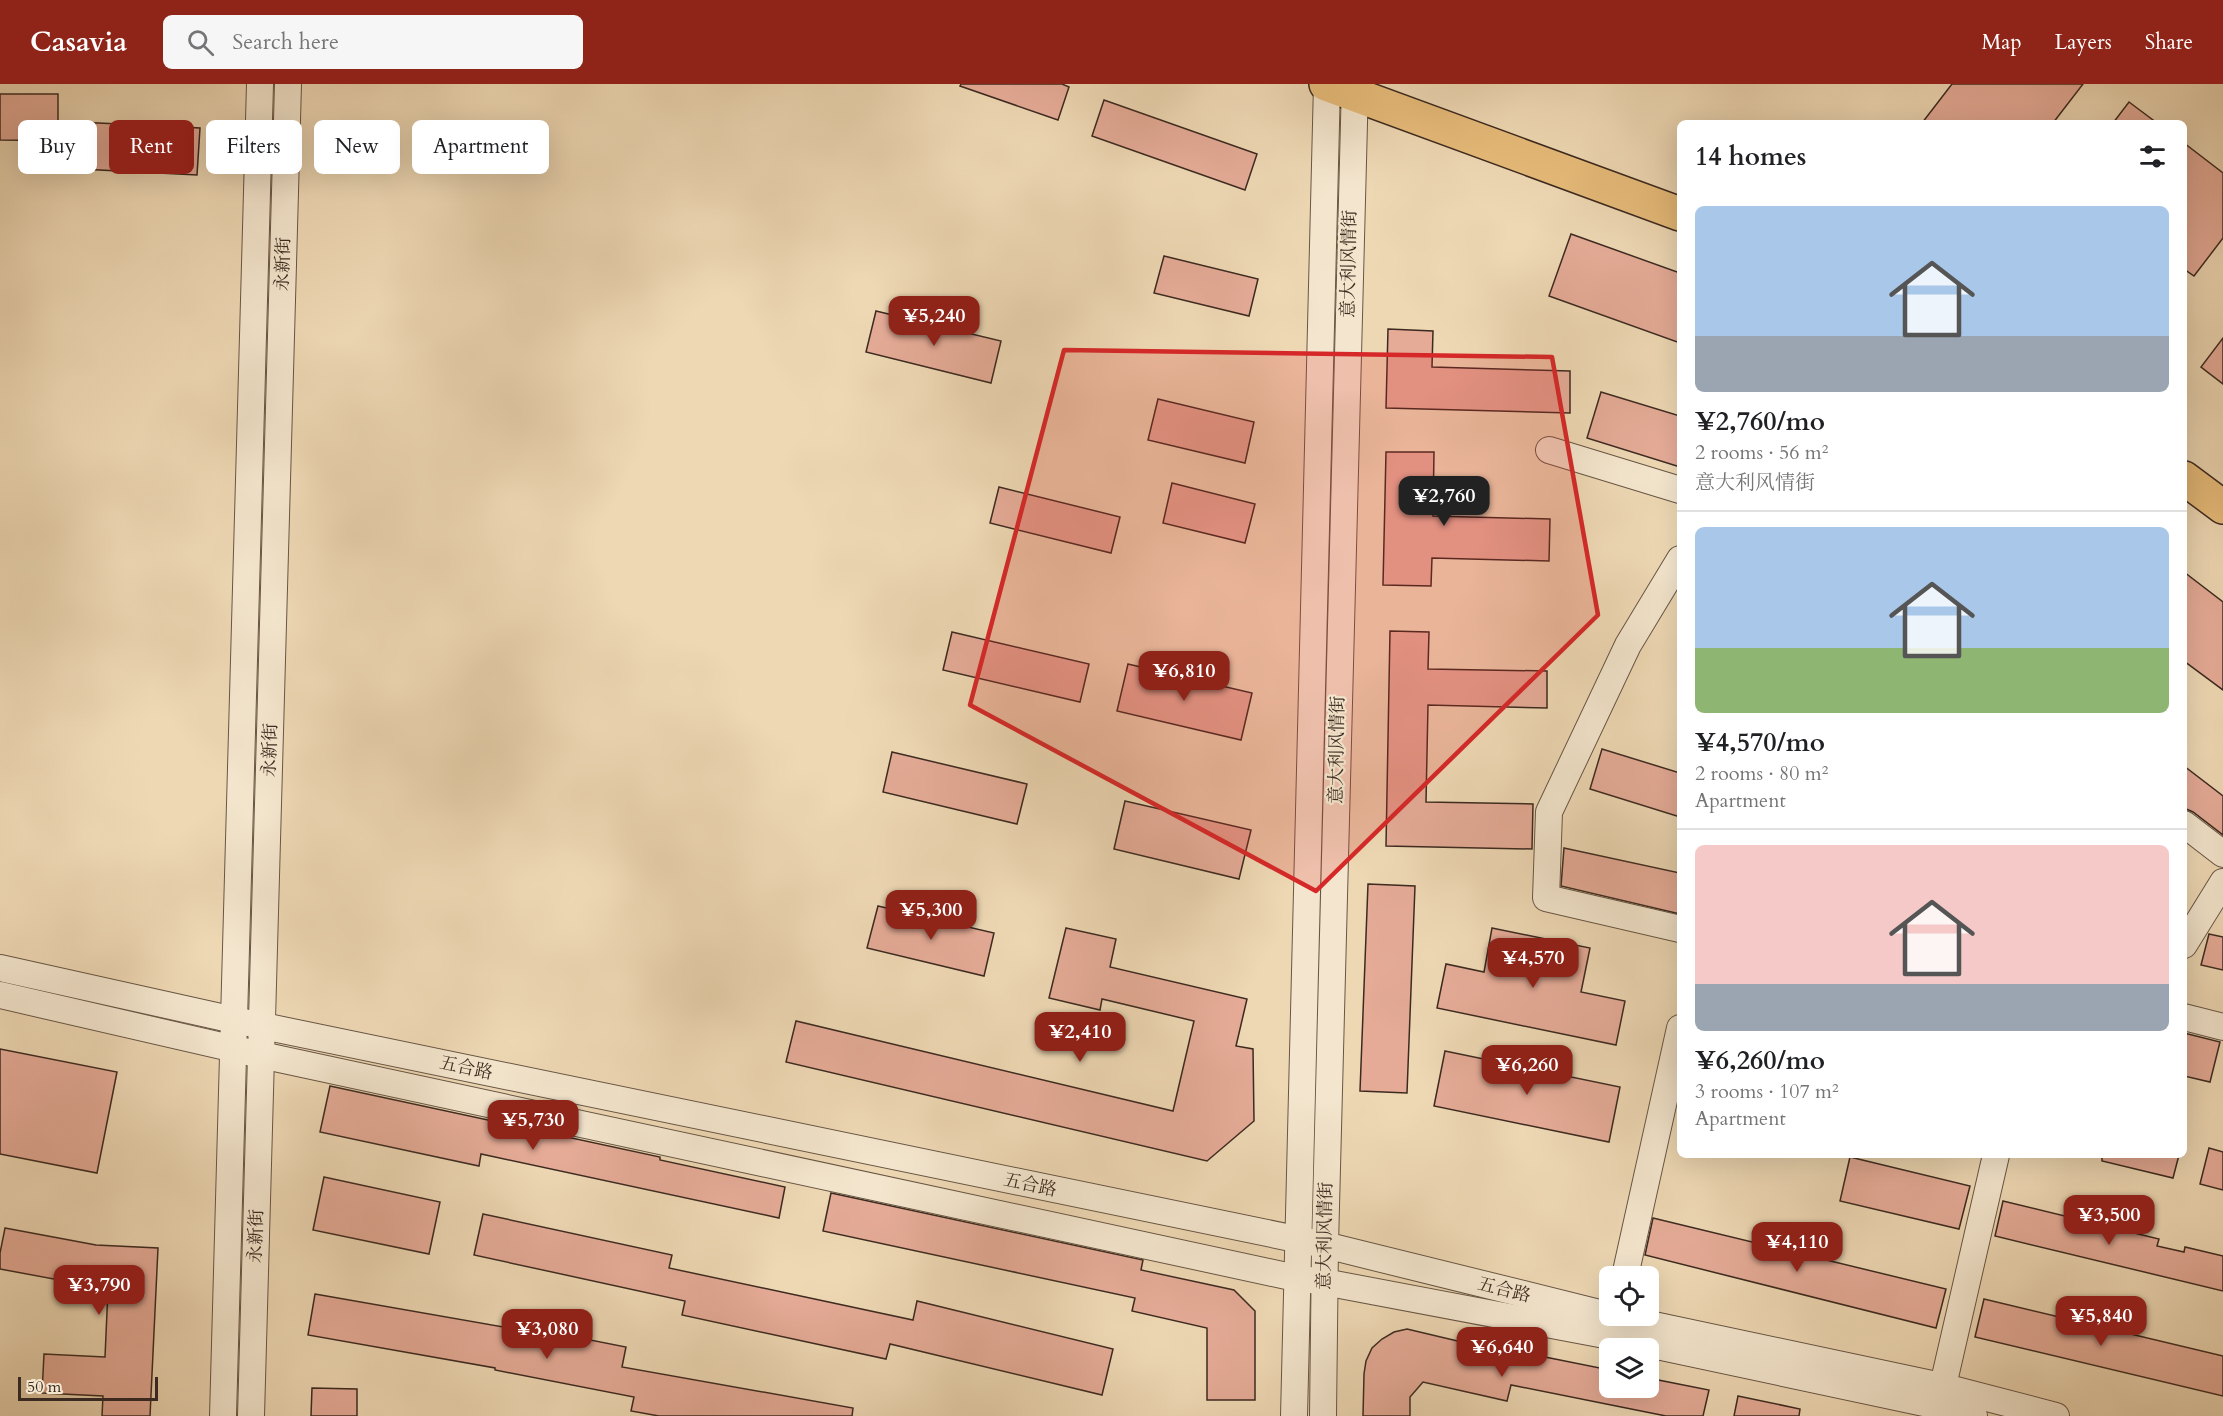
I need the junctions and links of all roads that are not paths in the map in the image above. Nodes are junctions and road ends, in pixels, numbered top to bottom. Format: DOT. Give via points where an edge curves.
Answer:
graph roads {
  1 [pos="260,84"];
  2 [pos="288,84"];
  3 [pos="1345,86"];
  4 [pos="1677,191"];
  5 [pos="1677,213"];
  6 [pos="1550,450"];
  7 [pos="2187,480"];
  8 [pos="1677,489"];
  9 [pos="2187,505"];
  10 [pos="2223,507"];
  11 [pos="2223,532"];
  12 [pos="1677,564"];
  13 [pos="2187,826"];
  14 [pos="2223,854"];
  15 [pos="2223,882"];
  16 [pos="1677,928"];
  17 [pos="2187,940"];
  18 [pos="0,968"];
  19 [pos="0,995"];
  20 [pos="2187,1018"];
  21 [pos="234,1020"];
  22 [pos="262,1026"];
  23 [pos="2223,1026"];
  24 [pos="1677,1042"];
  25 [pos="233,1049"];
  26 [pos="261,1055"];
  27 [pos="1995,1158"];
  28 [pos="1297,1240"];
  29 [pos="1325,1245"];
  30 [pos="1627,1266"];
  31 [pos="1296,1278"];
  32 [pos="1324,1282"];
  33 [pos="1599,1312"];
  34 [pos="1657,1326"];
  35 [pos="1940,1396"];
  36 [pos="223,1416"];
  37 [pos="251,1416"];
  38 [pos="1294,1416"];
  39 [pos="1323,1416"];
  40 [pos="1974,1416"];
  41 [pos="2056,1416"];
  1 -- 21 [label="street, 永新街"];
  2 -- 22 [label="street, 永新街"];
  3 -- 4 [label="main road"];
  3 -- 5 [label="main road"];
  3 -- 28 [label="street, 意大利风情街"];
  3 -- 29 [label="street, 意大利风情街"];
  6 -- 8 [label="street"];
  7 -- 10 [label="main road"];
  9 -- 11 [label="main road"];
  12 -- 16 [label="street" via="1628,645 1549,812 1545,898"];
  13 -- 14 [label="street"];
  15 -- 17 [label="street"];
  18 -- 21 [label="street, 五合路"];
  19 -- 25 [label="street, 五合路"];
  20 -- 23 [label="street"];
  21 -- 22 [label="street, 五合路"];
  21 -- 25 [label="street, 永新街"];
  22 -- 26 [label="street, 永新街"];
  22 -- 28 [label="street, 五合路"];
  24 -- 30 [label="street"];
  25 -- 26 [label="street, 五合路"];
  25 -- 36 [label="street, 永新街"];
  26 -- 31 [label="street, 五合路"];
  26 -- 37 [label="street, 永新街"];
  27 -- 35 [label="street"];
  28 -- 29 [label="street, 五合路"];
  28 -- 31 [label="street, 意大利风情街"];
  29 -- 32 [label="street, 意大利风情街"];
  29 -- 33 [label="street, 五合路"];
  31 -- 32 [label="street, 五合路"];
  31 -- 38 [label="street, 意大利风情街"];
  32 -- 35 [label="street, 五合路"];
  32 -- 39 [label="street, 意大利风情街"];
  34 -- 35 [label="street, 五合路"];
  35 -- 40 [label="street, 五合路"];
  35 -- 41 [label="street, 五合路"];
}
